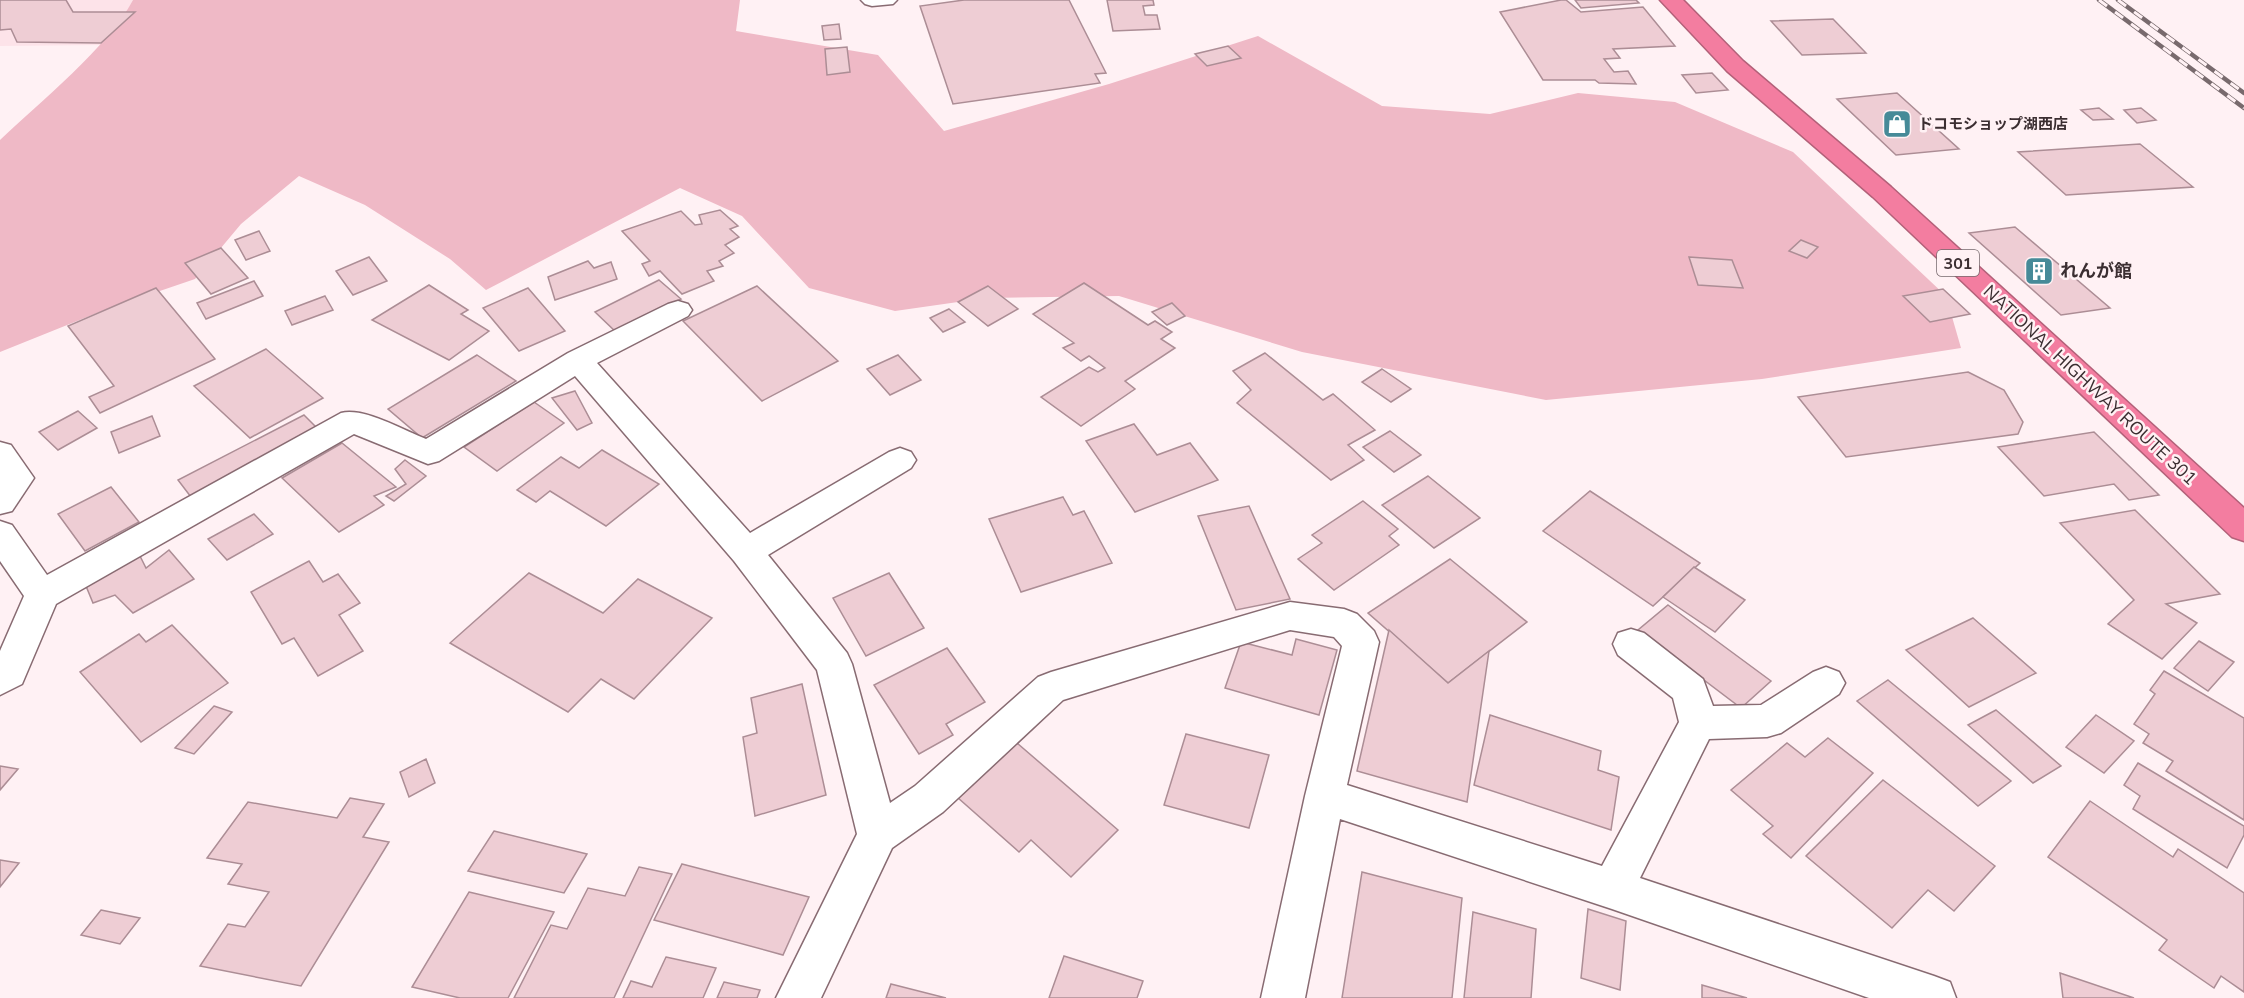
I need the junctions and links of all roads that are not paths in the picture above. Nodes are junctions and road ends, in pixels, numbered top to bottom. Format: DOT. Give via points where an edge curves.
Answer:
graph roads {
  1 [pos="872,0"];
  2 [pos="886,0"];
  3 [pos="1671,0"];
  4 [pos="678,310"];
  5 [pos="578,360"];
  6 [pos="0,453"];
  7 [pos="900,460"];
  8 [pos="0,502"];
  9 [pos="2244,528"];
  10 [pos="0,534"];
  11 [pos="746,552"];
  12 [pos="42,596"];
  13 [pos="1631,644"];
  14 [pos="0,679"];
  15 [pos="1826,683"];
  16 [pos="1698,723"];
  17 [pos="1325,796"];
  18 [pos="878,835"];
  19 [pos="1612,888"];
  20 [pos="798,998"];
  21 [pos="1282,998"];
  22 [pos="1934,998"];
  1 -- 2 [label="street"];
  3 -- 9 [label="highway, NATIONAL HIGHWAY ROUTE 301 / 301" via="1735,66 1882,192"];
  4 -- 5 [label="street"];
  5 -- 11 [label="street"];
  5 -- 12 [label="street" via="428,453 352,421"];
  6 -- 8 [label="street" via="18,478"];
  7 -- 11 [label="street"];
  10 -- 12 [label="street"];
  11 -- 18 [label="street" via="834,664"];
  12 -- 14 [label="street" via="9,673"];
  13 -- 16 [label="street" via="1690,690"];
  15 -- 16 [label="street" via="1767,721"];
  16 -- 19 [label="street"];
  17 -- 18 [label="street" via="1361,642 1344,624 1290,616 1051,688 929,799"];
  17 -- 19 [label="street"];
  17 -- 21 [label="street"];
  18 -- 20 [label="street"];
  19 -- 22 [label="street"];
}
